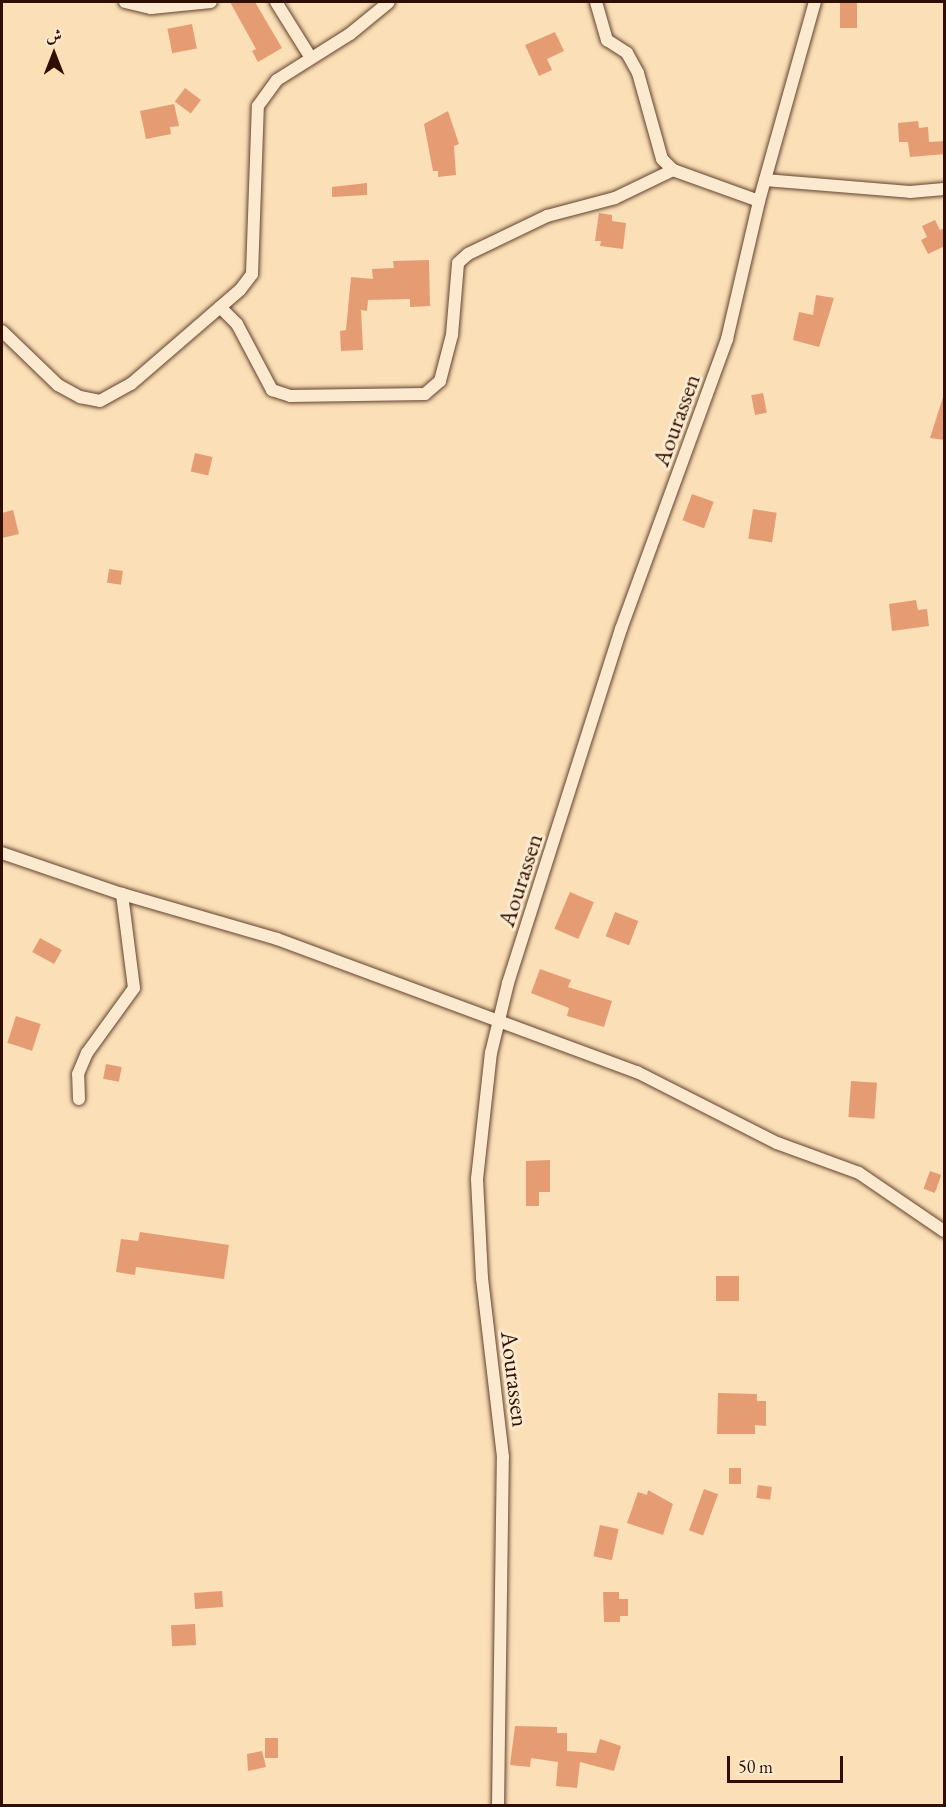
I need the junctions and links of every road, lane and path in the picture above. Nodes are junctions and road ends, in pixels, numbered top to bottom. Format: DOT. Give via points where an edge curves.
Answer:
graph roads {
  1 [pos="125,2"];
  2 [pos="211,2"];
  3 [pos="276,2"];
  4 [pos="389,2"];
  5 [pos="596,2"];
  6 [pos="815,2"];
  7 [pos="311,58"];
  8 [pos="673,170"];
  9 [pos="765,180"];
  10 [pos="945,189"];
  11 [pos="759,201"];
  12 [pos="220,308"];
  13 [pos="2,331"];
  14 [pos="2,853"];
  15 [pos="122,894"];
  16 [pos="498,1021"];
  17 [pos="79,1099"];
  18 [pos="945,1231"];
  19 [pos="498,1806"];
  1 -- 2 [label="street" via="152,8"];
  3 -- 7 [label="street"];
  4 -- 7 [label="street" via="350,34"];
  5 -- 8 [label="street" via="607,40 633,62 656,146"];
  6 -- 9 [label="street, Aourassen"];
  7 -- 12 [label="street" via="277,80 258,106 252,274"];
  8 -- 11 [label="street"];
  8 -- 12 [label="street" via="615,198 547,216 468,254 458,263 452,334 440,381 425,394 290,396 272,390 237,324"];
  9 -- 10 [label="street" via="910,192"];
  9 -- 11 [label="street, Aourassen"];
  11 -- 16 [label="street, Aourassen" via="712,386 621,629"];
  12 -- 13 [label="street" via="131,384 100,401 58,386"];
  14 -- 15 [label="street"];
  15 -- 16 [label="street" via="277,939"];
  15 -- 17 [label="street" via="134,988 87,1053 78,1074"];
  16 -- 18 [label="street" via="637,1072 777,1143 859,1173"];
  16 -- 19 [label="street, Aourassen" via="478,1142 477,1179 482,1278 503,1456"];
}
